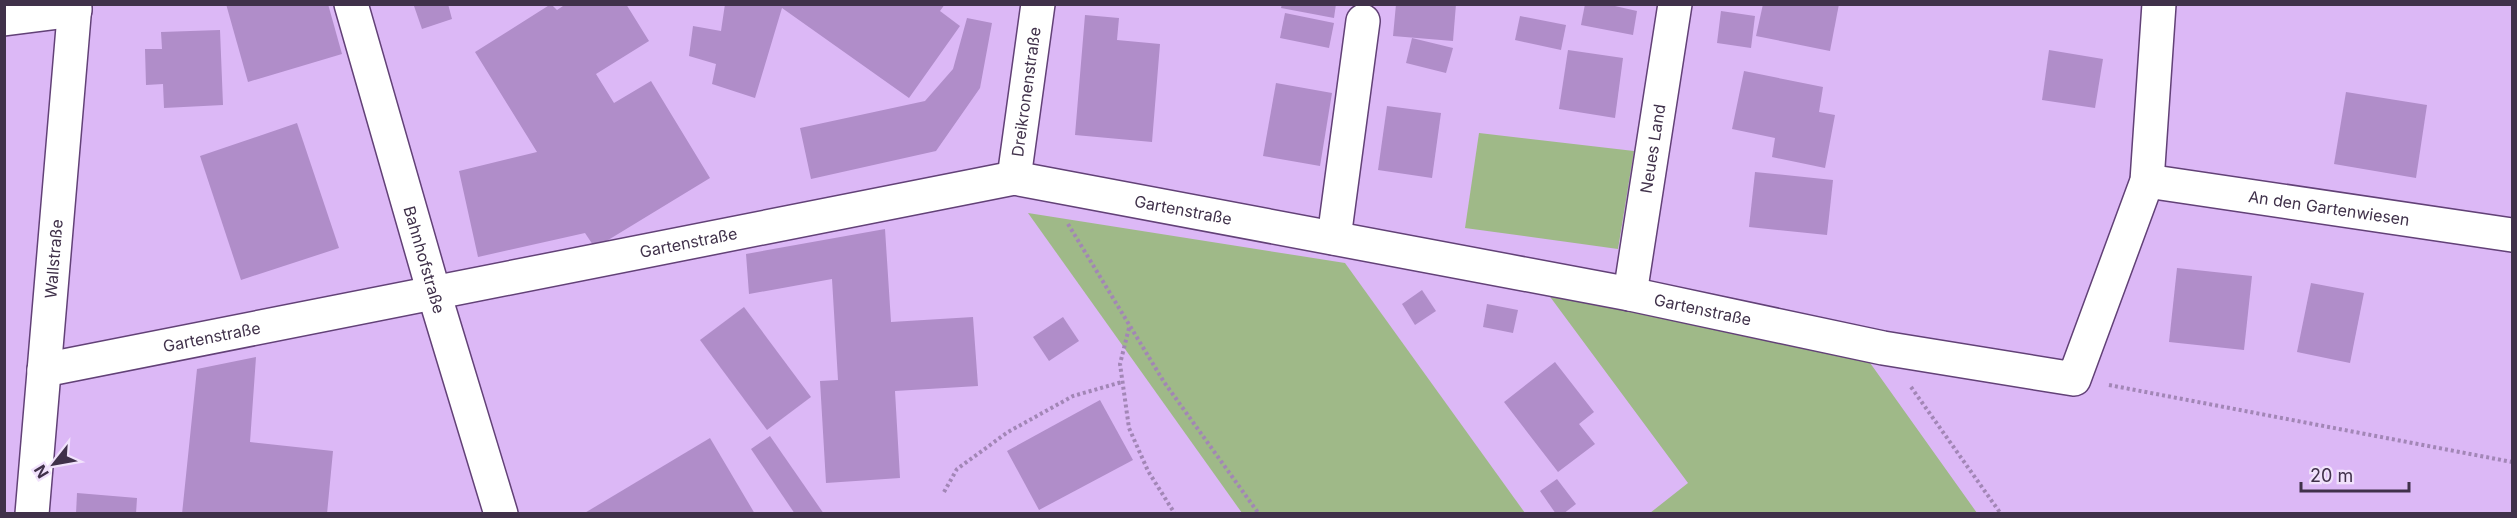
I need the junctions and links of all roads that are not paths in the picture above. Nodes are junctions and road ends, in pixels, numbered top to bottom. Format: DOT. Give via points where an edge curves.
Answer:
graph roads {
  1 [pos="351,4"];
  2 [pos="1038,4"];
  3 [pos="1675,4"];
  4 [pos="2159,4"];
  5 [pos="75,7"];
  6 [pos="4,19"];
  7 [pos="1363,21"];
  8 [pos="1014,178"];
  9 [pos="2146,181"];
  10 [pos="2512,235"];
  11 [pos="1334,238"];
  12 [pos="434,293"];
  13 [pos="1630,294"];
  14 [pos="44,370"];
  15 [pos="32,513"];
  16 [pos="501,513"];
  1 -- 12 [label="street, Bahnhofstraße"];
  2 -- 8 [label="street, Dreikronenstraße"];
  3 -- 13 [label="street, Neues Land"];
  4 -- 9 [label="street"];
  5 -- 6 [label="street"];
  5 -- 14 [label="street, Wallstraße"];
  7 -- 11 [label="street"];
  8 -- 11 [label="street, Gartenstraße"];
  8 -- 12 [label="street, Gartenstraße"];
  9 -- 10 [label="street, An den Gartenwiesen"];
  9 -- 13 [label="street, Gartenstraße" via="2074,379 1883,348"];
  11 -- 13 [label="street, Gartenstraße"];
  12 -- 14 [label="street, Gartenstraße"];
  12 -- 16 [label="street, Bahnhofstraße"];
  14 -- 15 [label="street, Wallstraße"];
}
